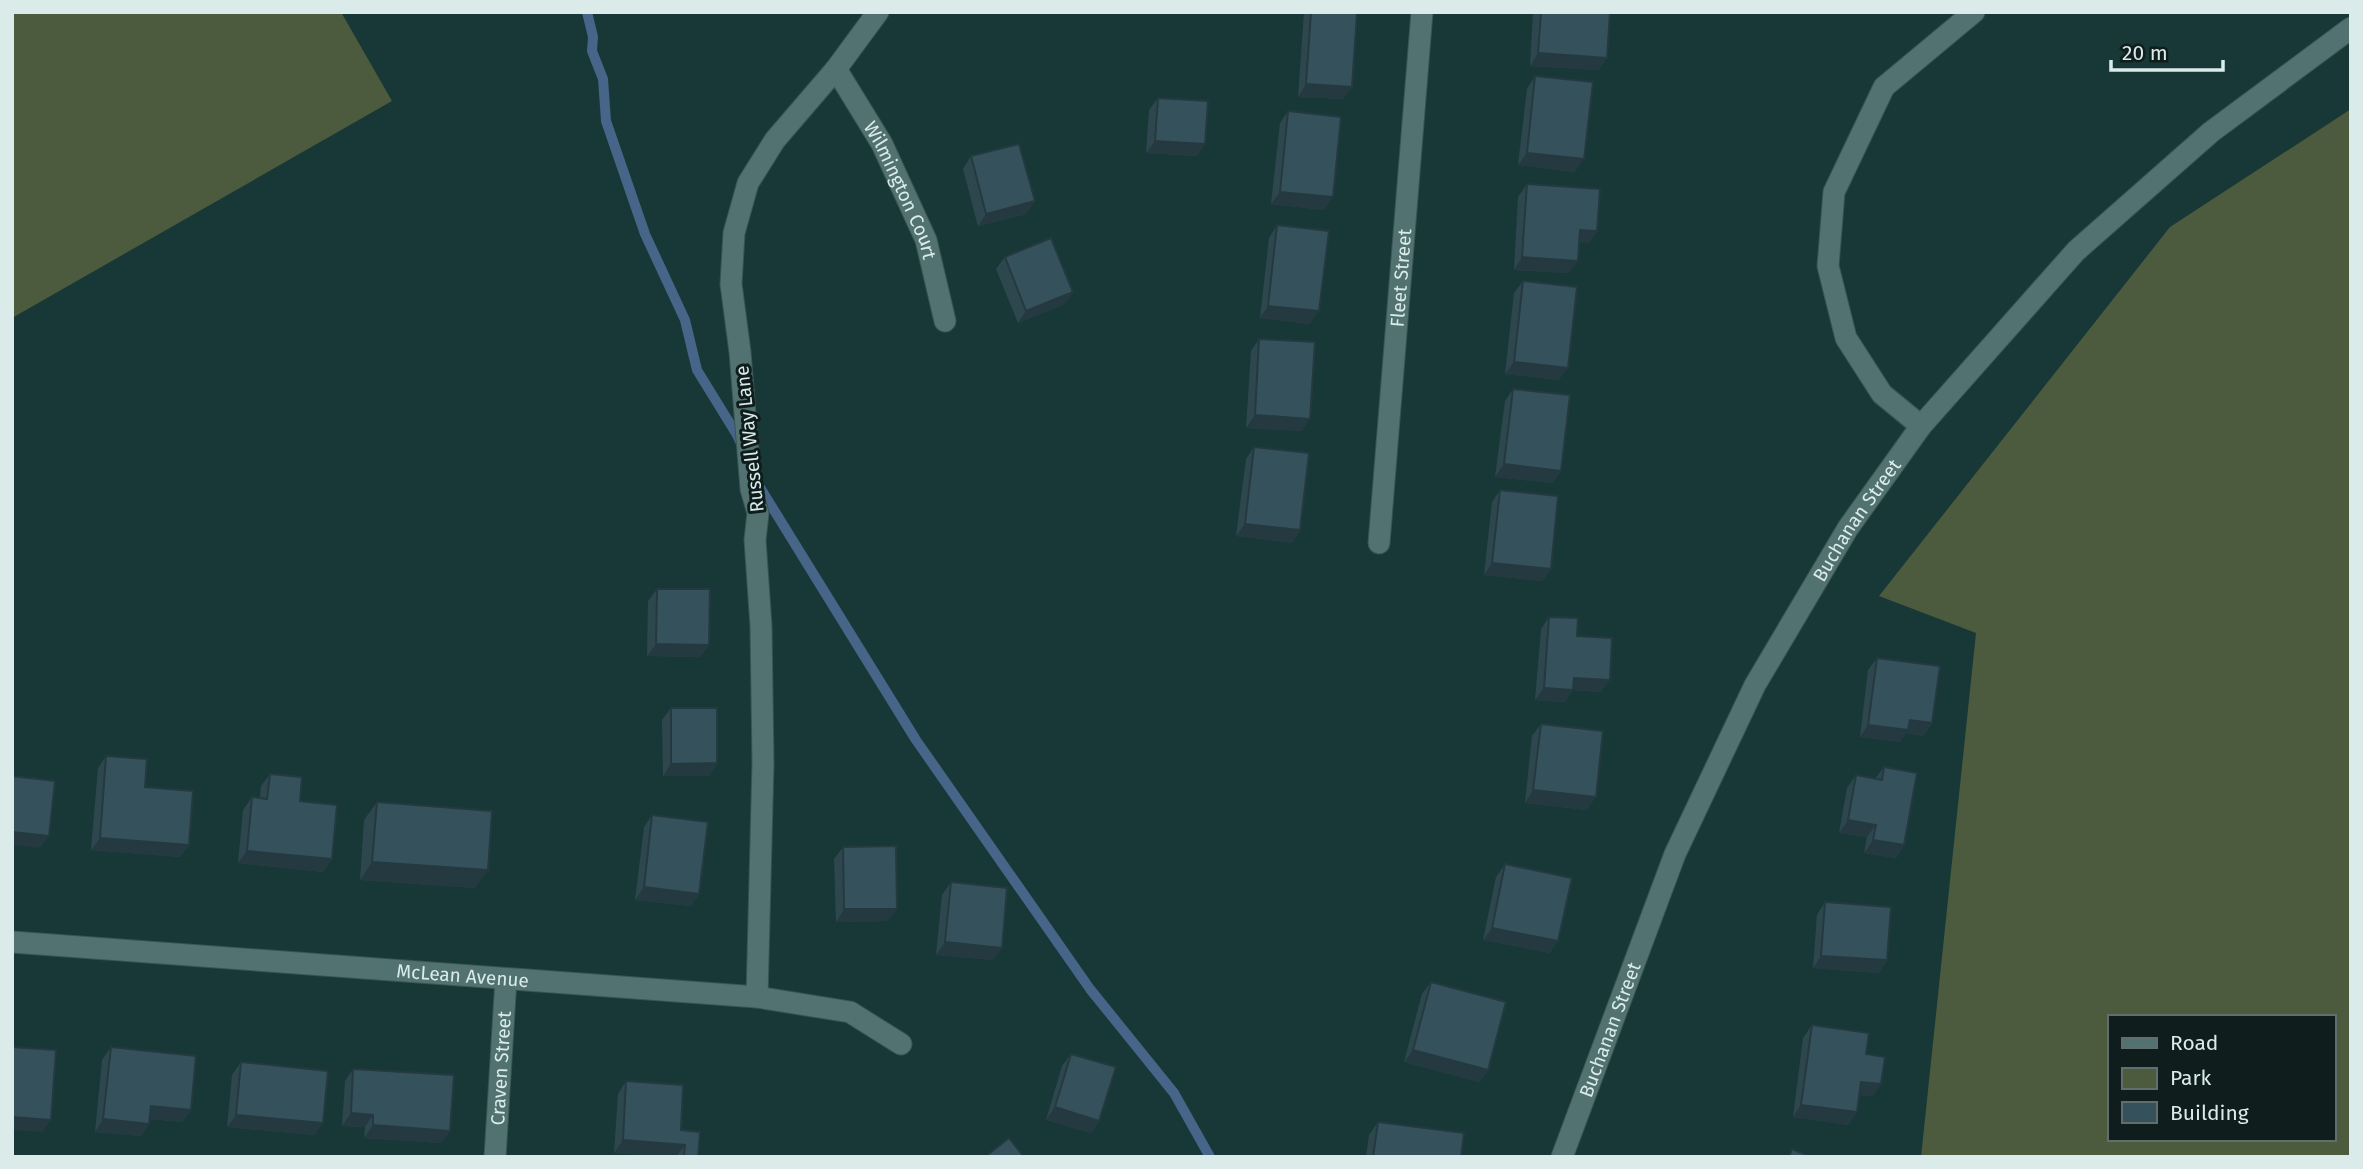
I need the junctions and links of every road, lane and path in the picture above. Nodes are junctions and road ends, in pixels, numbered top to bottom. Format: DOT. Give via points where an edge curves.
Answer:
graph roads {
  1 [pos="878,12"];
  2 [pos="1422,12"];
  3 [pos="1974,12"];
  4 [pos="2351,28"];
  5 [pos="836,69"];
  6 [pos="945,321"];
  7 [pos="1921,426"];
  8 [pos="1379,543"];
  9 [pos="12,942"];
  10 [pos="506,978"];
  11 [pos="757,997"];
  12 [pos="901,1044"];
  13 [pos="495,1157"];
  14 [pos="1563,1157"];
  1 -- 5 [label="street, Russell Way Lane"];
  2 -- 8 [label="street, Fleet Street"];
  3 -- 7 [label="street" via="1884,87 1834,192 1829,267 1846,338 1882,394"];
  4 -- 7 [label="street, Buchanan Street" via="2211,132 2076,251"];
  5 -- 6 [label="street, Wilmington Court" via="882,144 926,240"];
  5 -- 11 [label="street, Russell Way Lane" via="775,140 748,183 734,233 731,284 751,489 758,513 755,540 763,763"];
  7 -- 14 [label="street, Buchanan Street" via="1848,528 1755,685 1675,853"];
  9 -- 10 [label="street, McLean Avenue"];
  10 -- 11 [label="street, McLean Avenue"];
  10 -- 13 [label="street, Craven Street"];
  11 -- 12 [label="street, McLean Avenue" via="850,1012"];
}
